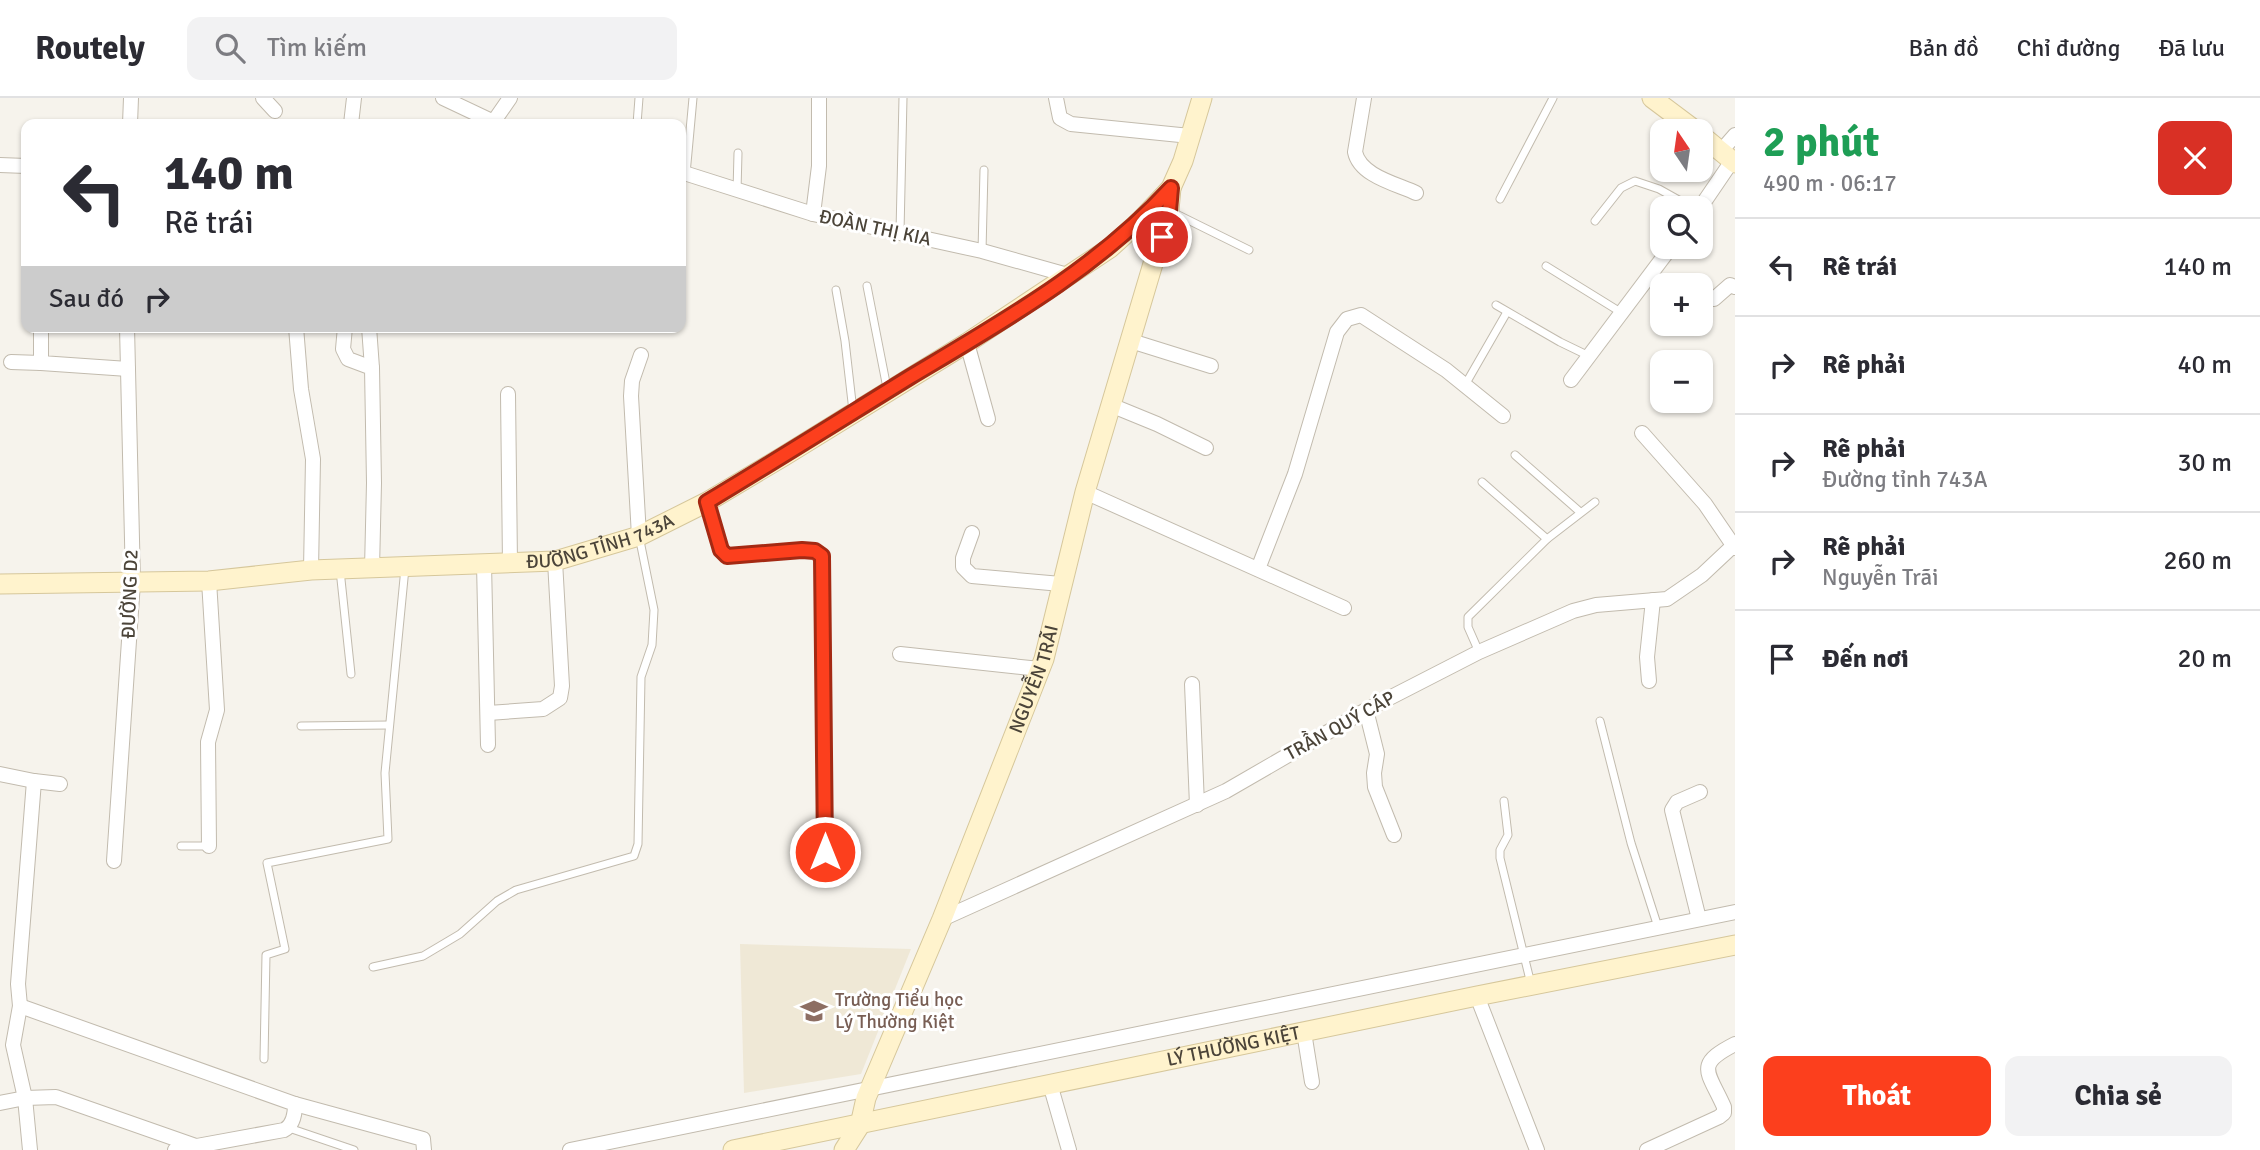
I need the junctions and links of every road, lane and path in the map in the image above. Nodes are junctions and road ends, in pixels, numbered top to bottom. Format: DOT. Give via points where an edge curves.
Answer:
graph roads {
  1 [pos="131,98"];
  2 [pos="262,98"];
  3 [pos="354,98"];
  4 [pos="443,98"];
  5 [pos="510,98"];
  6 [pos="639,98"];
  7 [pos="693,98"];
  8 [pos="819,98"];
  9 [pos="903,98"];
  10 [pos="1056,98"];
  11 [pos="1202,98"];
  12 [pos="1364,98"];
  13 [pos="1553,98"];
  14 [pos="1652,98"];
  15 [pos="275,111"];
  16 [pos="130,119"];
  17 [pos="352,119"];
  18 [pos="486,119"];
  19 [pos="497,119"];
  20 [pos="637,119"];
  21 [pos="1680,119"];
  22 [pos="1735,135"];
  23 [pos="1191,136"];
  24 [pos="1713,145"];
  25 [pos="686,150"];
  26 [pos="738,153"];
  27 [pos="1729,158"];
  28 [pos="0,165"];
  29 [pos="21,166"];
  30 [pos="984,170"];
  31 [pos="686,174"];
  32 [pos="1171,188"];
  33 [pos="737,192"];
  34 [pos="1416,192"];
  35 [pos="1672,196"];
  36 [pos="1707,196"];
  37 [pos="1500,199"];
  38 [pos="1169,211"];
  39 [pos="813,215"];
  40 [pos="1595,221"];
  41 [pos="900,232"];
  42 [pos="1249,250"];
  43 [pos="982,251"];
  44 [pos="1662,259"];
  45 [pos="1546,266"];
  46 [pos="1071,276"];
  47 [pos="867,286"];
  48 [pos="1735,287"];
  49 [pos="836,290"];
  50 [pos="1714,299"];
  51 [pos="1496,305"];
  52 [pos="1507,312"];
  53 [pos="1622,313"];
  54 [pos="41,333"];
  55 [pos="127,333"];
  56 [pos="296,333"];
  57 [pos="344,333"];
  58 [pos="369,333"];
  59 [pos="1131,341"];
  60 [pos="967,343"];
  61 [pos="642,355"];
  62 [pos="1589,356"];
  63 [pos="11,362"];
  64 [pos="41,363"];
  65 [pos="1211,366"];
  66 [pos="372,368"];
  67 [pos="128,369"];
  68 [pos="1572,380"];
  69 [pos="1465,385"];
  70 [pos="888,391"];
  71 [pos="508,394"];
  72 [pos="1112,405"];
  73 [pos="853,412"];
  74 [pos="1503,416"];
  75 [pos="988,419"];
  76 [pos="1642,433"];
  77 [pos="1206,448"];
  78 [pos="1515,455"];
  79 [pos="1482,481"];
  80 [pos="1085,492"];
  81 [pos="707,502"];
  82 [pos="1595,502"];
  83 [pos="1580,512"];
  84 [pos="972,533"];
  85 [pos="639,536"];
  86 [pos="1547,539"];
  87 [pos="1735,546"];
  88 [pos="555,561"];
  89 [pos="510,563"];
  90 [pos="484,564"];
  91 [pos="405,568"];
  92 [pos="372,569"];
  93 [pos="1258,569"];
  94 [pos="311,570"];
  95 [pos="340,570"];
  96 [pos="209,581"];
  97 [pos="133,582"];
  98 [pos="0,584"];
  99 [pos="1061,584"];
  100 [pos="1653,600"];
  101 [pos="1344,607"];
  102 [pos="1479,652"];
  103 [pos="900,654"];
  104 [pos="1040,670"];
  105 [pos="351,674"];
  106 [pos="1649,681"];
  107 [pos="1192,684"];
  108 [pos="1366,710"];
  109 [pos="488,713"];
  110 [pos="1600,721"];
  111 [pos="389,725"];
  112 [pos="301,726"];
  113 [pos="488,745"];
  114 [pos="0,774"];
  115 [pos="34,781"];
  116 [pos="60,783"];
  117 [pos="1700,792"];
  118 [pos="1504,802"];
  119 [pos="1197,805"];
  120 [pos="1394,835"];
  121 [pos="181,846"];
  122 [pos="209,846"];
  123 [pos="825,852"];
  124 [pos="114,861"];
  125 [pos="1735,912"];
  126 [pos="942,919"];
  127 [pos="1699,919"];
  128 [pos="1658,928"];
  129 [pos="1735,945"];
  130 [pos="1524,956"];
  131 [pos="373,967"];
  132 [pos="1532,985"];
  133 [pos="1477,996"];
  134 [pos="20,1006"];
  135 [pos="1304,1032"];
  136 [pos="1735,1044"];
  137 [pos="6,1046"];
  138 [pos="264,1059"];
  139 [pos="1312,1082"];
  140 [pos="1050,1084"];
  141 [pos="870,1088"];
  142 [pos="25,1098"];
  143 [pos="0,1103"];
  144 [pos="295,1104"];
  145 [pos="860,1125"];
  146 [pos="289,1128"];
  147 [pos="197,1146"];
  148 [pos="30,1150"];
  149 [pos="175,1150"];
  150 [pos="354,1150"];
  151 [pos="424,1150"];
  152 [pos="570,1150"];
  153 [pos="733,1150"];
  154 [pos="844,1150"];
  155 [pos="1069,1150"];
  156 [pos="1537,1150"];
  157 [pos="1647,1150"];
  1 -- 16 [label="street"];
  2 -- 15 [label="street"];
  3 -- 17 [label="street"];
  4 -- 18 [label="street"];
  5 -- 19 [label="street"];
  6 -- 20 [label="lane"];
  7 -- 25 [label="lane"];
  8 -- 39 [label="street"];
  9 -- 41 [label="lane"];
  10 -- 23 [label="street" via="1060,118 1071,124"];
  11 -- 23 [label="main road, ĐƯỜNG TỈNH 743A"];
  12 -- 34 [label="street" via="1356,161"];
  13 -- 37 [label="lane"];
  14 -- 21 [label="main road"];
  22 -- 27 [label="street"];
  23 -- 32 [label="main road, ĐƯỜNG TỈNH 743A"];
  24 -- 27 [label="main road"];
  26 -- 33 [label="lane"];
  27 -- 36 [label="street"];
  28 -- 29 [label="street"];
  30 -- 43 [label="lane"];
  31 -- 33 [label="street, ĐOÀN THỊ KIA"];
  32 -- 38 [label="main road, NGUYỄN TRÃI"];
  32 -- 46 [label="main road, ĐƯỜNG TỈNH 743A" via="1125,234"];
  33 -- 39 [label="street, ĐOÀN THỊ KIA"];
  35 -- 40 [label="lane" via="1635,181 1622,188"];
  38 -- 42 [label="lane"];
  38 -- 59 [label="main road, NGUYỄN TRÃI"];
  39 -- 41 [label="street, ĐOÀN THỊ KIA"];
  41 -- 43 [label="street, ĐOÀN THỊ KIA"];
  43 -- 46 [label="street, ĐOÀN THỊ KIA"];
  44 -- 53 [label="street"];
  45 -- 53 [label="lane"];
  46 -- 60 [label="main road, ĐƯỜNG TỈNH 743A"];
  47 -- 70 [label="lane"];
  48 -- 50 [label="street" via="1730,285"];
  49 -- 73 [label="lane"];
  51 -- 52 [label="lane"];
  52 -- 62 [label="lane"];
  52 -- 69 [label="lane"];
  53 -- 62 [label="street"];
  54 -- 64 [label="street"];
  55 -- 67 [label="street, ĐƯỜNG D2"];
  56 -- 94 [label="street" via="313,459"];
  57 -- 66 [label="street" via="343,349 348,359"];
  58 -- 66 [label="street"];
  59 -- 65 [label="street"];
  59 -- 72 [label="main road, NGUYỄN TRÃI"];
  60 -- 70 [label="main road, ĐƯỜNG TỈNH 743A"];
  60 -- 75 [label="street"];
  61 -- 85 [label="street" via="631,396"];
  62 -- 68 [label="street"];
  63 -- 64 [label="street"];
  64 -- 67 [label="street"];
  66 -- 92 [label="street"];
  67 -- 97 [label="street, ĐƯỜNG D2"];
  69 -- 74 [label="street"];
  69 -- 93 [label="street" via="1361,315 1347,319 1336,332 1295,474"];
  70 -- 73 [label="main road, ĐƯỜNG TỈNH 743A"];
  71 -- 89 [label="street"];
  72 -- 77 [label="street"];
  72 -- 80 [label="main road, NGUYỄN TRÃI"];
  73 -- 81 [label="main road, ĐƯỜNG TỈNH 743A"];
  76 -- 87 [label="street" via="1705,504"];
  78 -- 83 [label="lane"];
  79 -- 86 [label="lane"];
  80 -- 93 [label="street"];
  80 -- 99 [label="main road, NGUYỄN TRÃI"];
  81 -- 85 [label="main road, ĐƯỜNG TỈNH 743A"];
  81 -- 123 [label="street" via="721,550 727,556 802,550 822,556"];
  82 -- 83 [label="lane"];
  83 -- 86 [label="lane"];
  84 -- 99 [label="street" via="963,566 972,576"];
  85 -- 88 [label="main road, ĐƯỜNG TỈNH 743A"];
  85 -- 131 [label="lane" via="654,610 652,645 641,677 638,844 634,856 516,890 423,956"];
  86 -- 102 [label="lane" via="1468,617"];
  87 -- 100 [label="street, TRẦN QUÝ CÁP" via="1679,593"];
  88 -- 89 [label="main road, ĐƯỜNG TỈNH 743A"];
  88 -- 109 [label="street" via="560,698 543,709"];
  89 -- 90 [label="main road, ĐƯỜNG TỈNH 743A"];
  90 -- 91 [label="main road, ĐƯỜNG TỈNH 743A"];
  90 -- 109 [label="street"];
  91 -- 92 [label="main road, ĐƯỜNG TỈNH 743A"];
  91 -- 111 [label="lane"];
  92 -- 95 [label="main road, ĐƯỜNG TỈNH 743A"];
  93 -- 101 [label="street"];
  94 -- 95 [label="main road, ĐƯỜNG TỈNH 743A"];
  94 -- 96 [label="main road, ĐƯỜNG TỈNH 743A"];
  95 -- 105 [label="lane"];
  96 -- 97 [label="main road, ĐƯỜNG TỈNH 743A"];
  96 -- 122 [label="street" via="217,710 208,742"];
  97 -- 98 [label="main road, ĐƯỜNG TỈNH 743A"];
  97 -- 124 [label="street, ĐƯỜNG D2"];
  99 -- 104 [label="main road, NGUYỄN TRÃI"];
  100 -- 102 [label="street, TRẦN QUÝ CÁP" via="1573,611"];
  100 -- 106 [label="street"];
  102 -- 108 [label="street, TRẦN QUÝ CÁP"];
  103 -- 104 [label="street"];
  104 -- 126 [label="main road, NGUYỄN TRÃI"];
  107 -- 119 [label="street"];
  108 -- 119 [label="street, TRẦN QUÝ CÁP"];
  108 -- 120 [label="street" via="1377,754 1375,787"];
  109 -- 113 [label="street"];
  110 -- 128 [label="lane"];
  111 -- 112 [label="lane"];
  111 -- 138 [label="lane" via="384,773 388,839 267,863 285,949 266,955"];
  114 -- 115 [label="street"];
  115 -- 116 [label="street"];
  115 -- 134 [label="street"];
  117 -- 127 [label="street" via="1677,802 1672,810"];
  118 -- 130 [label="lane" via="1508,835 1500,859"];
  119 -- 126 [label="street, TRẦN QUÝ CÁP"];
  121 -- 122 [label="lane"];
  125 -- 127 [label="street"];
  126 -- 141 [label="main road, NGUYỄN TRÃI"];
  127 -- 128 [label="street"];
  128 -- 130 [label="street"];
  129 -- 132 [label="main road, LÝ THƯỜNG KIỆT"];
  130 -- 132 [label="lane"];
  130 -- 141 [label="street"];
  132 -- 133 [label="main road, LÝ THƯỜNG KIỆT"];
  133 -- 135 [label="main road, LÝ THƯỜNG KIỆT"];
  133 -- 156 [label="street"];
  134 -- 137 [label="street"];
  134 -- 144 [label="street"];
  135 -- 139 [label="street"];
  135 -- 140 [label="main road, LÝ THƯỜNG KIỆT"];
  136 -- 157 [label="street" via="1708,1063 1724,1113"];
  137 -- 142 [label="street"];
  140 -- 145 [label="main road, LÝ THƯỜNG KIỆT"];
  140 -- 155 [label="street"];
  141 -- 145 [label="main road, NGUYỄN TRÃI"];
  141 -- 152 [label="street"];
  142 -- 143 [label="street"];
  142 -- 147 [label="street" via="56,1097"];
  142 -- 148 [label="street"];
  144 -- 146 [label="street"];
  144 -- 151 [label="street" via="423,1139"];
  145 -- 153 [label="main road, LÝ THƯỜNG KIỆT"];
  145 -- 154 [label="main road, NGUYỄN TRÃI"];
  146 -- 147 [label="street"];
  146 -- 150 [label="lane"];
  147 -- 149 [label="street"];
}
